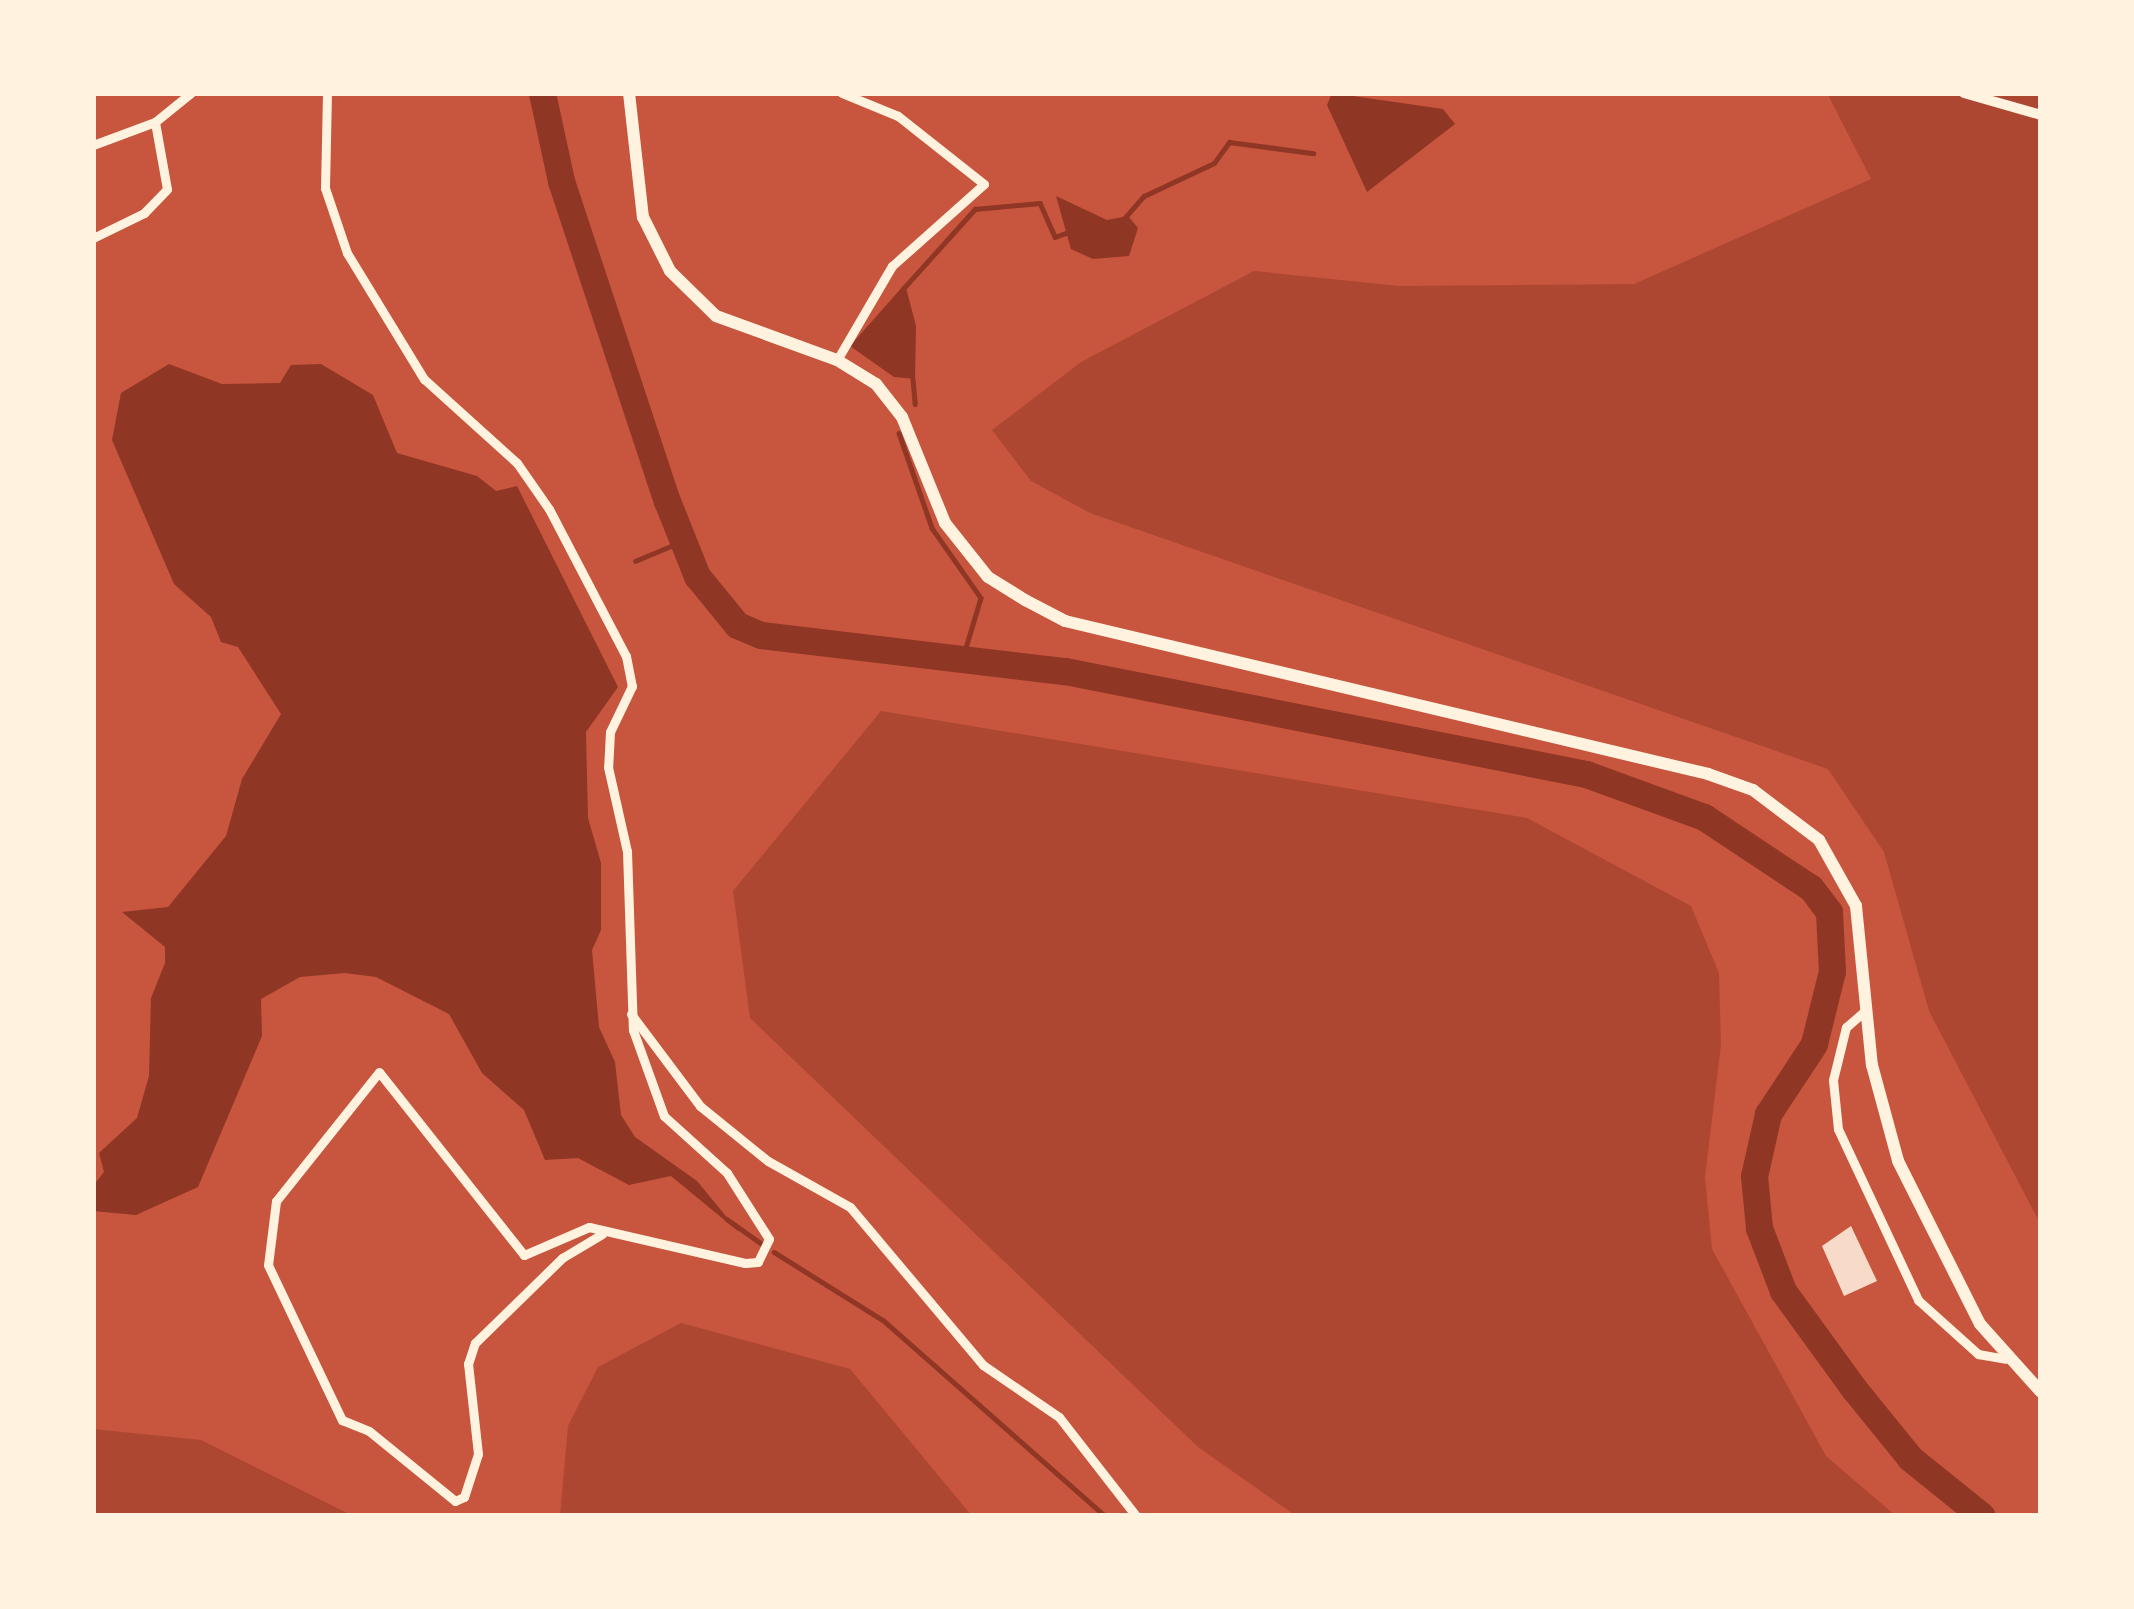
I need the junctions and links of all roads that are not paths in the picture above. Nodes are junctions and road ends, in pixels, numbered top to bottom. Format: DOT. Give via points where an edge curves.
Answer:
graph roads {
  1 [pos="191,93"];
  2 [pos="327,93"];
  3 [pos="629,93"];
  4 [pos="842,93"];
  5 [pos="1964,93"];
  6 [pos="2041,115"];
  7 [pos="155,122"];
  8 [pos="93,145"];
  9 [pos="93,238"];
  10 [pos="837,360"];
  11 [pos="1869,1008"];
  12 [pos="631,1015"];
  13 [pos="602,1234"];
  14 [pos="2006,1359"];
  15 [pos="2041,1392"];
  16 [pos="1136,1516"];
  1 -- 7 [label="street"];
  2 -- 12 [label="street" via="325,188 347,253 424,380 517,463 549,508 632,674 610,732 608,767 626,832"];
  3 -- 10 [label="main road" via="643,217 670,271 716,316"];
  4 -- 10 [label="street" via="898,116 984,184 892,266"];
  5 -- 6 [label="street"];
  7 -- 8 [label="street"];
  7 -- 9 [label="street" via="167,189 144,213"];
  10 -- 11 [label="main road" via="876,384 902,417 945,524 965,551 988,577 1065,621 1754,790 1819,840 1838,869 1856,906"];
  11 -- 14 [label="main road" via="1881,1112 1898,1161 1980,1324"];
  11 -- 14 [label="street" via="1846,1027 1834,1080 1838,1129 1918,1300 1978,1354"];
  12 -- 13 [label="street" via="664,1116 727,1173 769,1239 758,1262 745,1263"];
  12 -- 16 [label="street" via="700,1106 768,1161 850,1207 983,1365 1059,1417"];
  13 -- 13 [label="street" via="562,1258 475,1343 468,1364 478,1454 464,1497 455,1501 369,1431 342,1420 268,1265 276,1201 379,1072 516,1251 533,1252 572,1228"];
  14 -- 15 [label="main road"];
}
